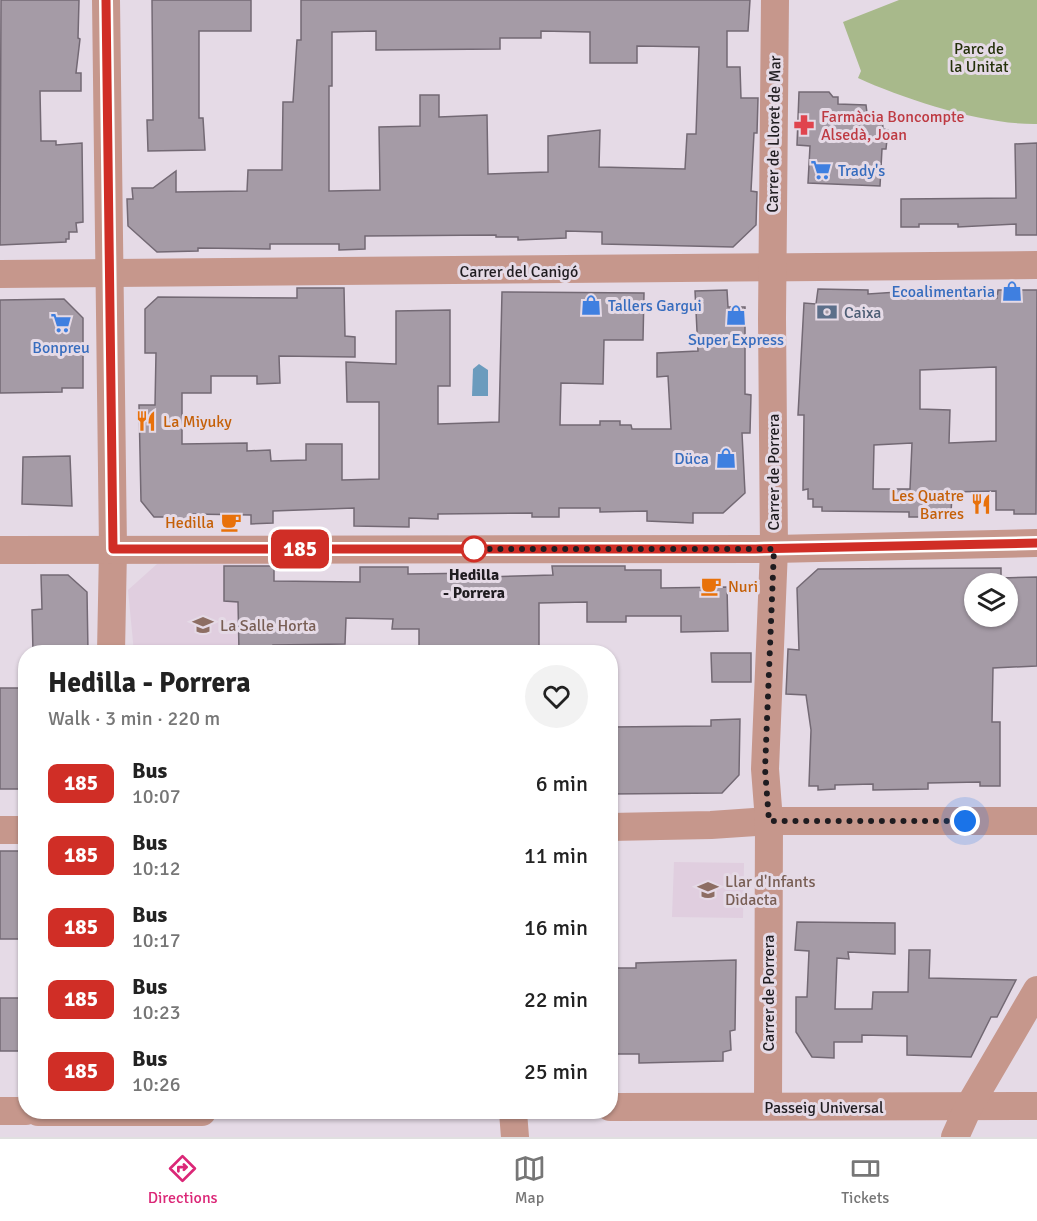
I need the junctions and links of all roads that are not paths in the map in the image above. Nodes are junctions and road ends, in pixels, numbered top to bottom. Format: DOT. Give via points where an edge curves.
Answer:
graph roads {
  1 [pos="106,0"];
  2 [pos="775,0"];
  3 [pos="1037,265"];
  4 [pos="772,269"];
  5 [pos="0,274"];
  6 [pos="109,274"];
  7 [pos="1037,543"];
  8 [pos="113,549"];
  9 [pos="774,549"];
  10 [pos="0,550"];
  11 [pos="111,645"];
  12 [pos="769,821"];
  13 [pos="1037,821"];
  14 [pos="618,826"];
  15 [pos="0,830"];
  16 [pos="18,830"];
  17 [pos="1037,990"];
  18 [pos="1037,1106"];
  19 [pos="618,1107"];
  20 [pos="768,1107"];
  21 [pos="968,1108"];
  22 [pos="0,1111"];
  23 [pos="18,1111"];
  24 [pos="99,1119"];
  25 [pos="135,1119"];
  26 [pos="514,1119"];
  27 [pos="116,1121"];
  28 [pos="515,1137"];
  29 [pos="955,1137"];
  1 -- 6 [label="street"];
  2 -- 4 [label="street, Carrer de Lloret de Mar"];
  3 -- 4 [label="street, Carrer del Canigó"];
  4 -- 6 [label="street, Carrer del Canigó"];
  4 -- 9 [label="street, Carrer de Porrera"];
  5 -- 6 [label="street, Carrer del Canigó"];
  6 -- 8 [label="street"];
  7 -- 9 [label="street"];
  8 -- 9 [label="street"];
  8 -- 10 [label="street"];
  8 -- 11 [label="street"];
  9 -- 12 [label="street, Carrer de Porrera" via="765,769"];
  12 -- 13 [label="street"];
  12 -- 14 [label="street"];
  12 -- 20 [label="street, Carrer de Porrera"];
  15 -- 16 [label="street"];
  17 -- 21 [label="street"];
  18 -- 21 [label="street, Passeig Universal"];
  19 -- 20 [label="street, Passeig Universal"];
  20 -- 21 [label="street, Passeig Universal"];
  21 -- 29 [label="street"];
  22 -- 23 [label="street"];
  24 -- 27 [label="street"];
  25 -- 27 [label="street"];
  26 -- 28 [label="street"];
}
